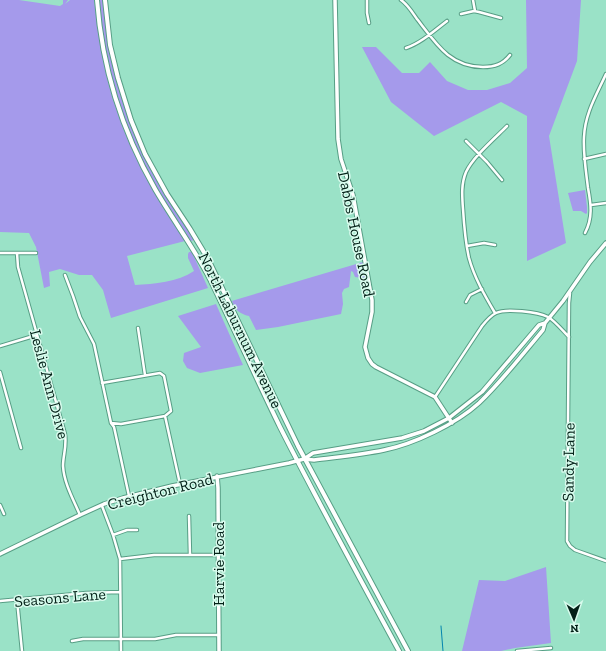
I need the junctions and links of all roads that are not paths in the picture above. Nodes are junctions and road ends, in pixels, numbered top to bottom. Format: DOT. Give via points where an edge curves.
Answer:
graph roads {
  1 [pos="97,0"];
  2 [pos="105,0"];
  3 [pos="336,0"];
  4 [pos="367,0"];
  5 [pos="401,0"];
  6 [pos="473,0"];
  7 [pos="476,11"];
  8 [pos="461,14"];
  9 [pos="501,18"];
  10 [pos="447,21"];
  11 [pos="369,23"];
  12 [pos="429,35"];
  13 [pos="406,48"];
  14 [pos="510,55"];
  15 [pos="606,74"];
  16 [pos="507,126"];
  17 [pos="466,142"];
  18 [pos="606,154"];
  19 [pos="479,155"];
  20 [pos="584,159"];
  21 [pos="502,180"];
  22 [pos="606,203"];
  23 [pos="591,206"];
  24 [pos="585,233"];
  25 [pos="606,243"];
  26 [pos="495,245"];
  27 [pos="467,246"];
  28 [pos="0,253"];
  29 [pos="17,253"];
  30 [pos="36,253"];
  31 [pos="65,275"];
  32 [pos="482,289"];
  33 [pos="570,290"];
  34 [pos="466,302"];
  35 [pos="495,313"];
  36 [pos="550,318"];
  37 [pos="545,323"];
  38 [pos="138,328"];
  39 [pos="37,335"];
  40 [pos="569,337"];
  41 [pos="0,346"];
  42 [pos="0,372"];
  43 [pos="145,375"];
  44 [pos="102,384"];
  45 [pos="435,397"];
  46 [pos="165,416"];
  47 [pos="449,418"];
  48 [pos="111,423"];
  49 [pos="452,423"];
  50 [pos="21,448"];
  51 [pos="304,459"];
  52 [pos="297,461"];
  53 [pos="217,476"];
  54 [pos="180,484"];
  55 [pos="129,496"];
  56 [pos="0,506"];
  57 [pos="102,506"];
  58 [pos="4,514"];
  59 [pos="80,515"];
  60 [pos="189,516"];
  61 [pos="137,530"];
  62 [pos="113,535"];
  63 [pos="0,554"];
  64 [pos="190,555"];
  65 [pos="218,555"];
  66 [pos="120,559"];
  67 [pos="606,561"];
  68 [pos="120,592"];
  69 [pos="17,600"];
  70 [pos="0,602"];
  71 [pos="219,635"];
  72 [pos="121,638"];
  73 [pos="72,641"];
  74 [pos="550,648"];
  75 [pos="22,651"];
  76 [pos="121,651"];
  77 [pos="219,651"];
  78 [pos="399,651"];
  79 [pos="408,651"];
  80 [pos="517,651"];
  1 -- 52 [label="main road, North Laburnum Avenue" via="106,64 130,139 156,190 210,279"];
  2 -- 51 [label="main road, North Laburnum Avenue" via="115,67 139,139 159,181 213,268"];
  3 -- 45 [label="main road, Dabbs House Road" via="338,139 341,159 353,196 372,295 366,347 368,358 376,367"];
  4 -- 11 [label="street"];
  5 -- 12 [label="street" via="410,8"];
  6 -- 7 [label="street"];
  7 -- 8 [label="street"];
  7 -- 9 [label="street"];
  10 -- 12 [label="street"];
  12 -- 13 [label="street"];
  12 -- 14 [label="street" via="449,56 471,66 498,65"];
  15 -- 20 [label="street" via="585,125"];
  16 -- 19 [label="street"];
  17 -- 19 [label="street"];
  18 -- 20 [label="street"];
  19 -- 21 [label="street"];
  19 -- 27 [label="street" via="469,167 463,183"];
  20 -- 23 [label="street"];
  22 -- 23 [label="street"];
  23 -- 24 [label="street" via="590,220"];
  25 -- 33 [label="main road, Creighton Road"];
  26 -- 27 [label="street" via="484,243"];
  27 -- 32 [label="street" via="473,270"];
  28 -- 29 [label="street"];
  29 -- 30 [label="street"];
  29 -- 39 [label="street, Leslie Ann Drive" via="18,267"];
  31 -- 44 [label="street" via="80,317 94,344"];
  32 -- 34 [label="street" via="470,295"];
  32 -- 35 [label="street"];
  33 -- 36 [label="main road, Creighton Road"];
  33 -- 40 [label="street, Sandy Lane"];
  35 -- 36 [label="street" via="511,310"];
  35 -- 45 [label="street" via="482,326"];
  36 -- 37 [label="main road, Creighton Road"];
  36 -- 40 [label="street"];
  37 -- 47 [label="main road, Creighton Road" via="539,325 482,392"];
  37 -- 49 [label="main road, Creighton Road" via="543,330 492,391"];
  38 -- 43 [label="street"];
  39 -- 41 [label="street"];
  39 -- 59 [label="street, Leslie Ann Drive" via="65,434 64,474"];
  40 -- 67 [label="street, Sandy Lane" via="567,541 575,550"];
  42 -- 50 [label="street"];
  43 -- 44 [label="street"];
  43 -- 46 [label="street" via="160,373 164,376 171,410"];
  44 -- 48 [label="street"];
  45 -- 47 [label="main road, Dabbs House Road"];
  46 -- 48 [label="street" via="121,424"];
  46 -- 54 [label="street"];
  47 -- 49 [label="main road, Dabbs House Road"];
  47 -- 51 [label="main road, Creighton Road" via="408,436 313,453"];
  48 -- 55 [label="street"];
  49 -- 51 [label="main road, Creighton Road" via="414,441 387,449 314,460"];
  51 -- 52 [label="main road, Creighton Road"];
  51 -- 79 [label="main road, North Laburnum Avenue"];
  52 -- 53 [label="main road, Creighton Road"];
  52 -- 78 [label="main road, North Laburnum Avenue"];
  53 -- 54 [label="main road, Creighton Road"];
  53 -- 65 [label="main road, Harvie Road"];
  54 -- 55 [label="main road, Creighton Road"];
  55 -- 57 [label="main road, Creighton Road"];
  56 -- 58 [label="street"];
  57 -- 59 [label="main road, Creighton Road"];
  57 -- 62 [label="street"];
  59 -- 63 [label="main road, Creighton Road"];
  60 -- 64 [label="street"];
  61 -- 62 [label="street" via="127,530"];
  62 -- 66 [label="street"];
  64 -- 65 [label="street"];
  64 -- 66 [label="street" via="154,555"];
  65 -- 71 [label="main road, Harvie Road"];
  66 -- 68 [label="street"];
  68 -- 69 [label="street, Seasons Lane"];
  68 -- 72 [label="street"];
  69 -- 70 [label="street, Seasons Lane"];
  69 -- 75 [label="street"];
  71 -- 72 [label="street" via="176,635 155,639"];
  71 -- 77 [label="main road, Harvie Road"];
  72 -- 73 [label="street"];
  72 -- 76 [label="street"];
  74 -- 80 [label="street"];
}
